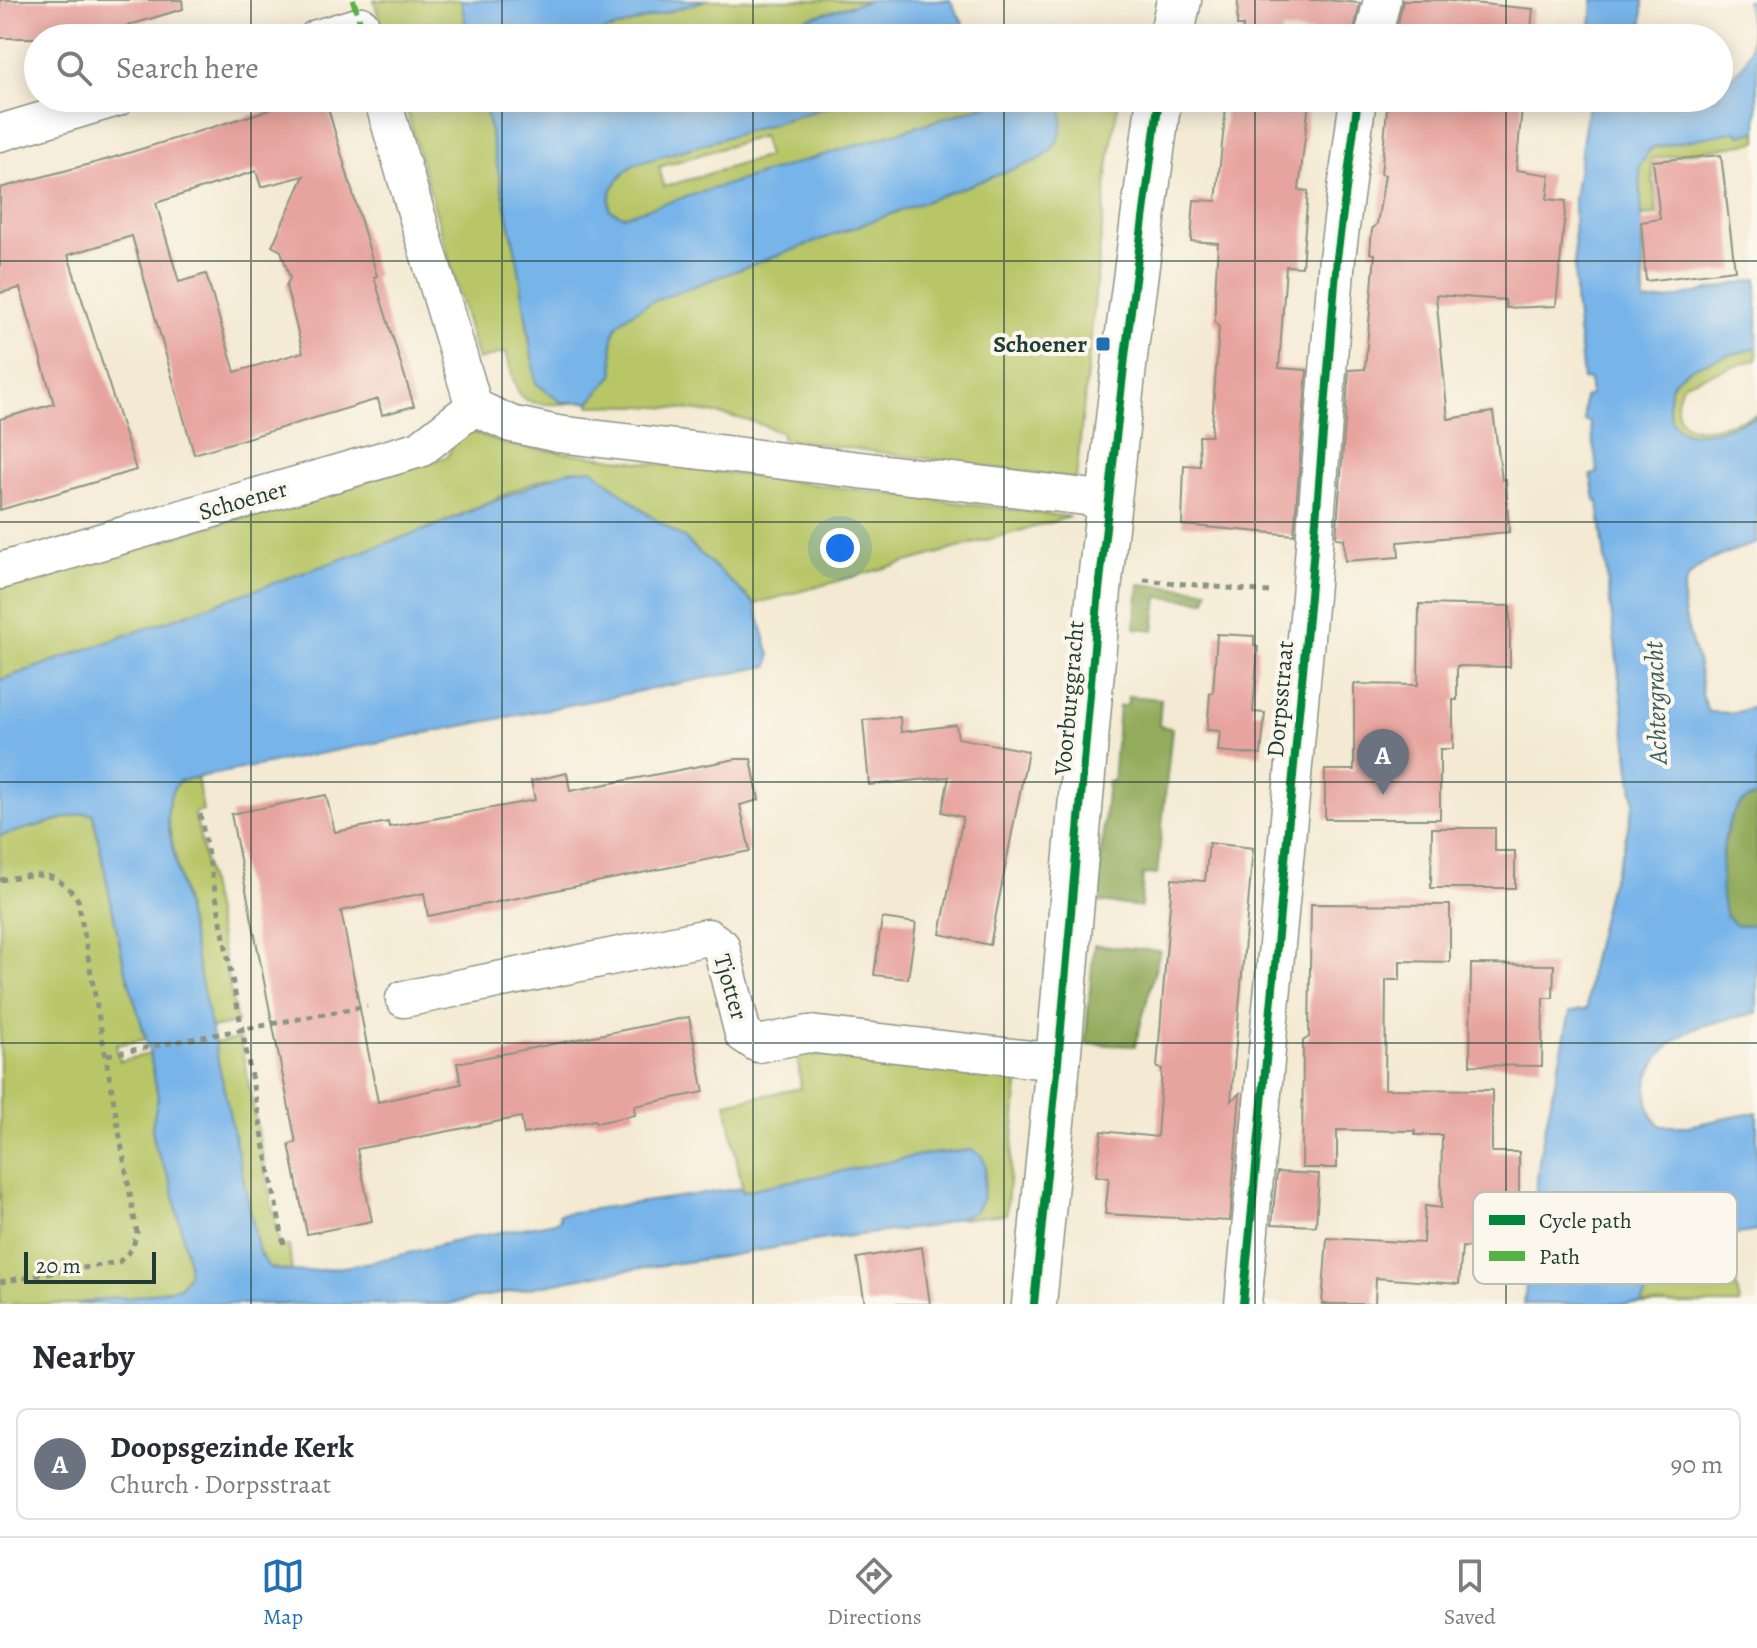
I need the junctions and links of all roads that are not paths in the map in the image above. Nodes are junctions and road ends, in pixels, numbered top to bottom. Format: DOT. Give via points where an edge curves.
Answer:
graph roads {
  1 [pos="1179,0"];
  2 [pos="1382,0"];
  3 [pos="1174,24"];
  4 [pos="1376,24"];
  5 [pos="70,112"];
  6 [pos="386,112"];
  7 [pos="1157,112"];
  8 [pos="1356,112"];
  9 [pos="0,133"];
  10 [pos="474,407"];
  11 [pos="1111,500"];
  12 [pos="0,571"];
  13 [pos="404,999"];
  14 [pos="1058,1062"];
  15 [pos="1034,1304"];
  16 [pos="1243,1304"];
  1 -- 3 [label="street"];
  2 -- 4 [label="street"];
  5 -- 9 [label="street"];
  6 -- 10 [label="street"];
  7 -- 11 [label="street, Voorburggracht"];
  8 -- 16 [label="street, Dorpsstraat" via="1337,258"];
  10 -- 11 [label="street" via="511,424 558,434"];
  10 -- 12 [label="street, Schoener" via="420,449"];
  11 -- 14 [label="street, Voorburggracht"];
  13 -- 14 [label="street, Tjotter" via="708,937 721,946 743,1034 758,1044 808,1034"];
  14 -- 15 [label="street, Voorburggracht"];
}
